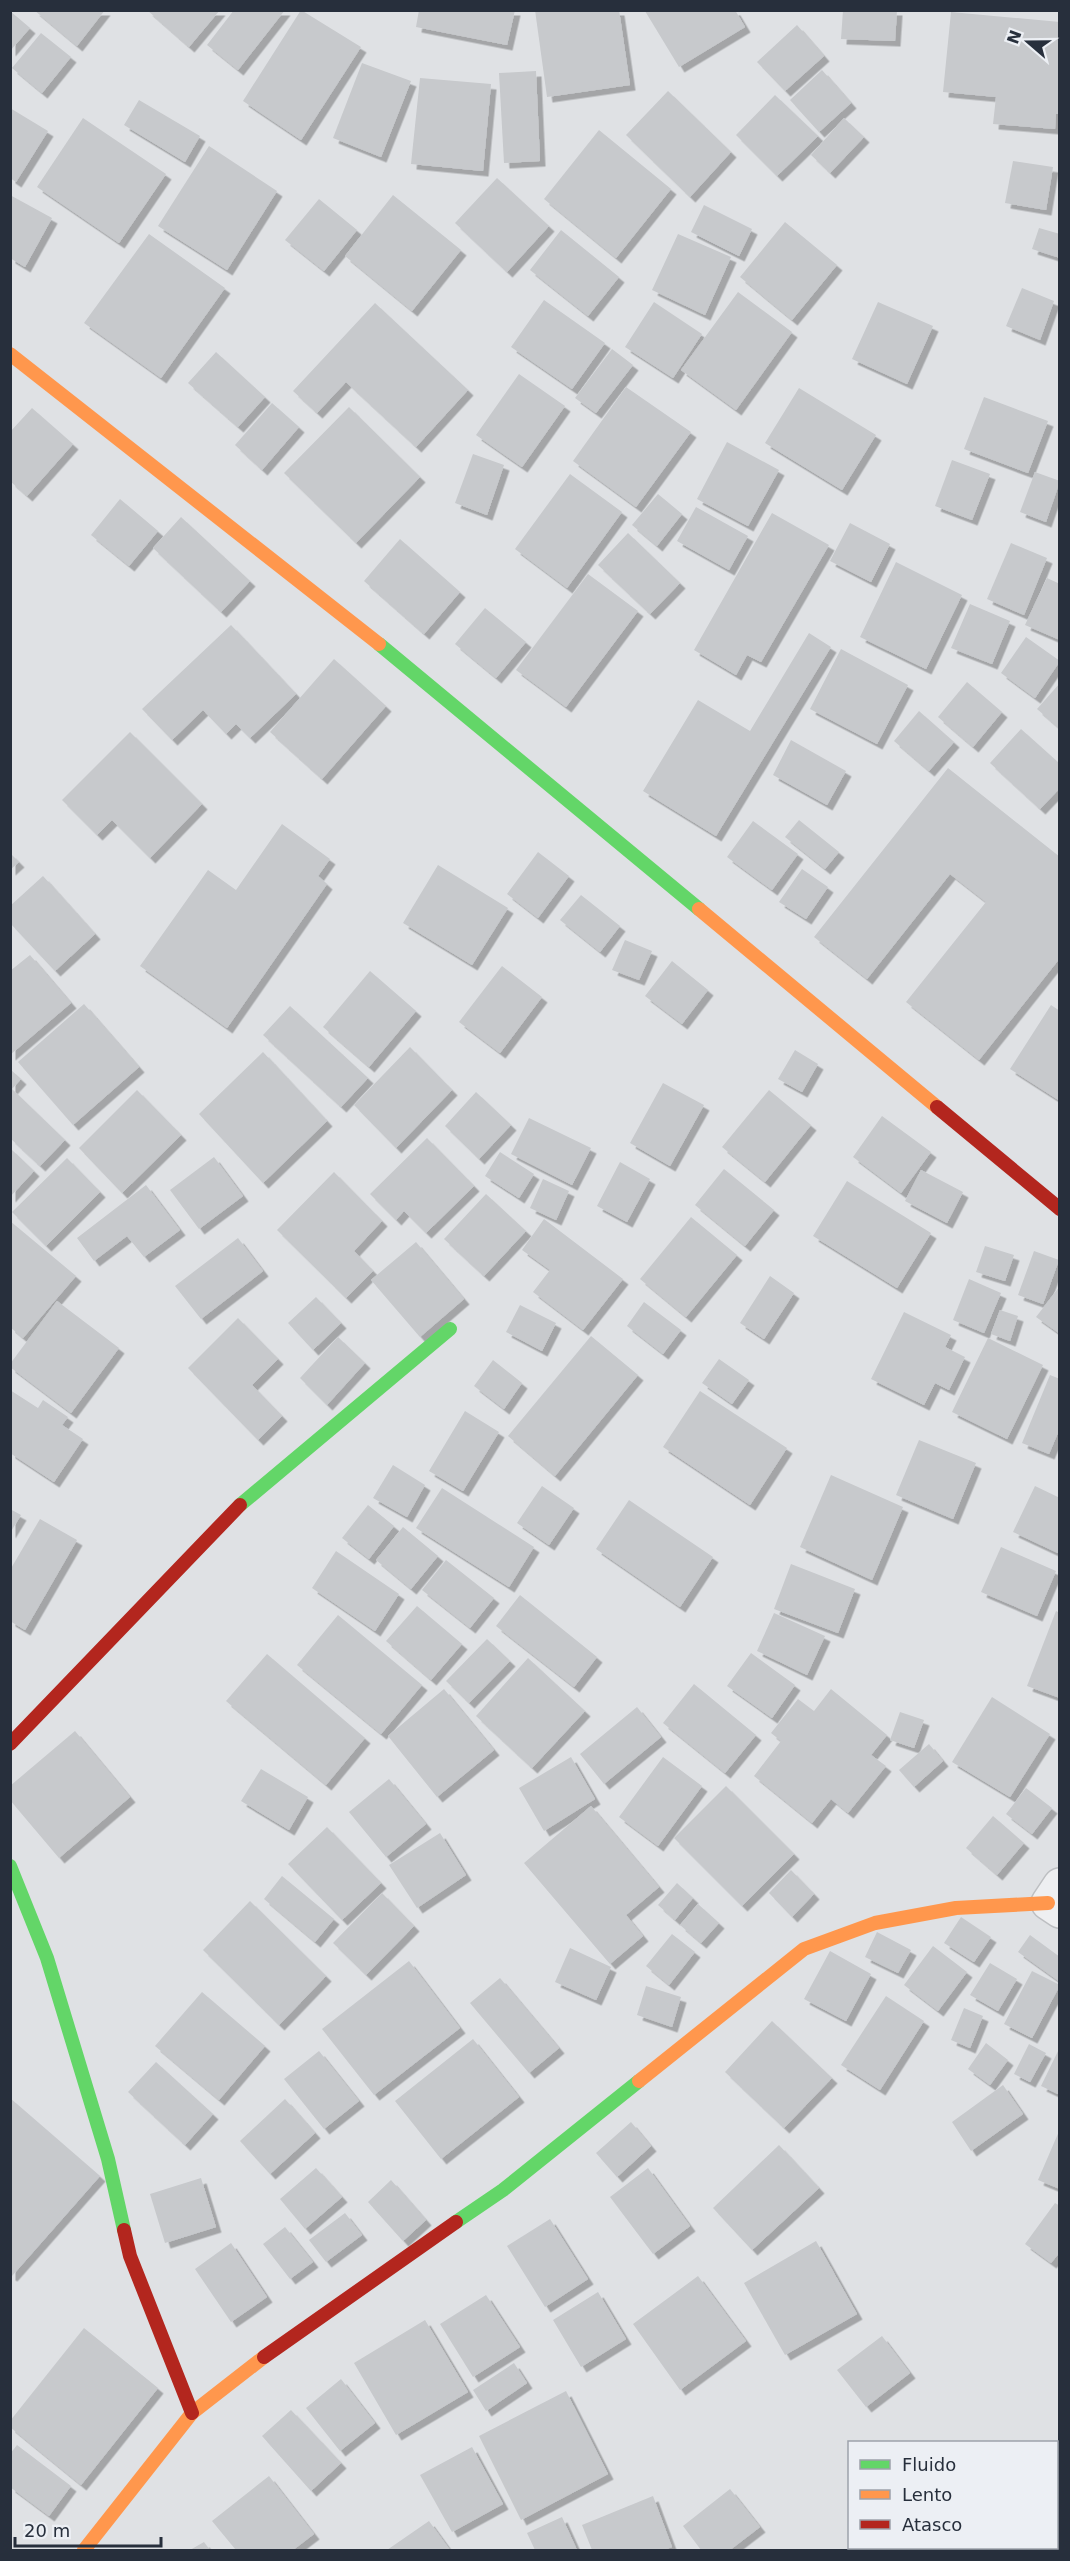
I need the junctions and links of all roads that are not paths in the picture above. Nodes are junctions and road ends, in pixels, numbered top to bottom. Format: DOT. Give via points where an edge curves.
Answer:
graph roads {
  1 [pos="10,354"];
  2 [pos="1059,1209"];
  3 [pos="450,1329"];
  4 [pos="10,1744"];
  5 [pos="10,1866"];
  6 [pos="1056,1900"];
  7 [pos="192,2413"];
  8 [pos="84,2550"];
  1 -- 2 [label="street" via="378,644"];
  3 -- 4 [label="street" via="242,1503"];
  5 -- 7 [label="street" via="47,1958 108,2159 129,2256"];
  6 -- 7 [label="street" via="956,1908 886,1920 804,1949 503,2190 291,2336"];
  7 -- 8 [label="street"];
}
